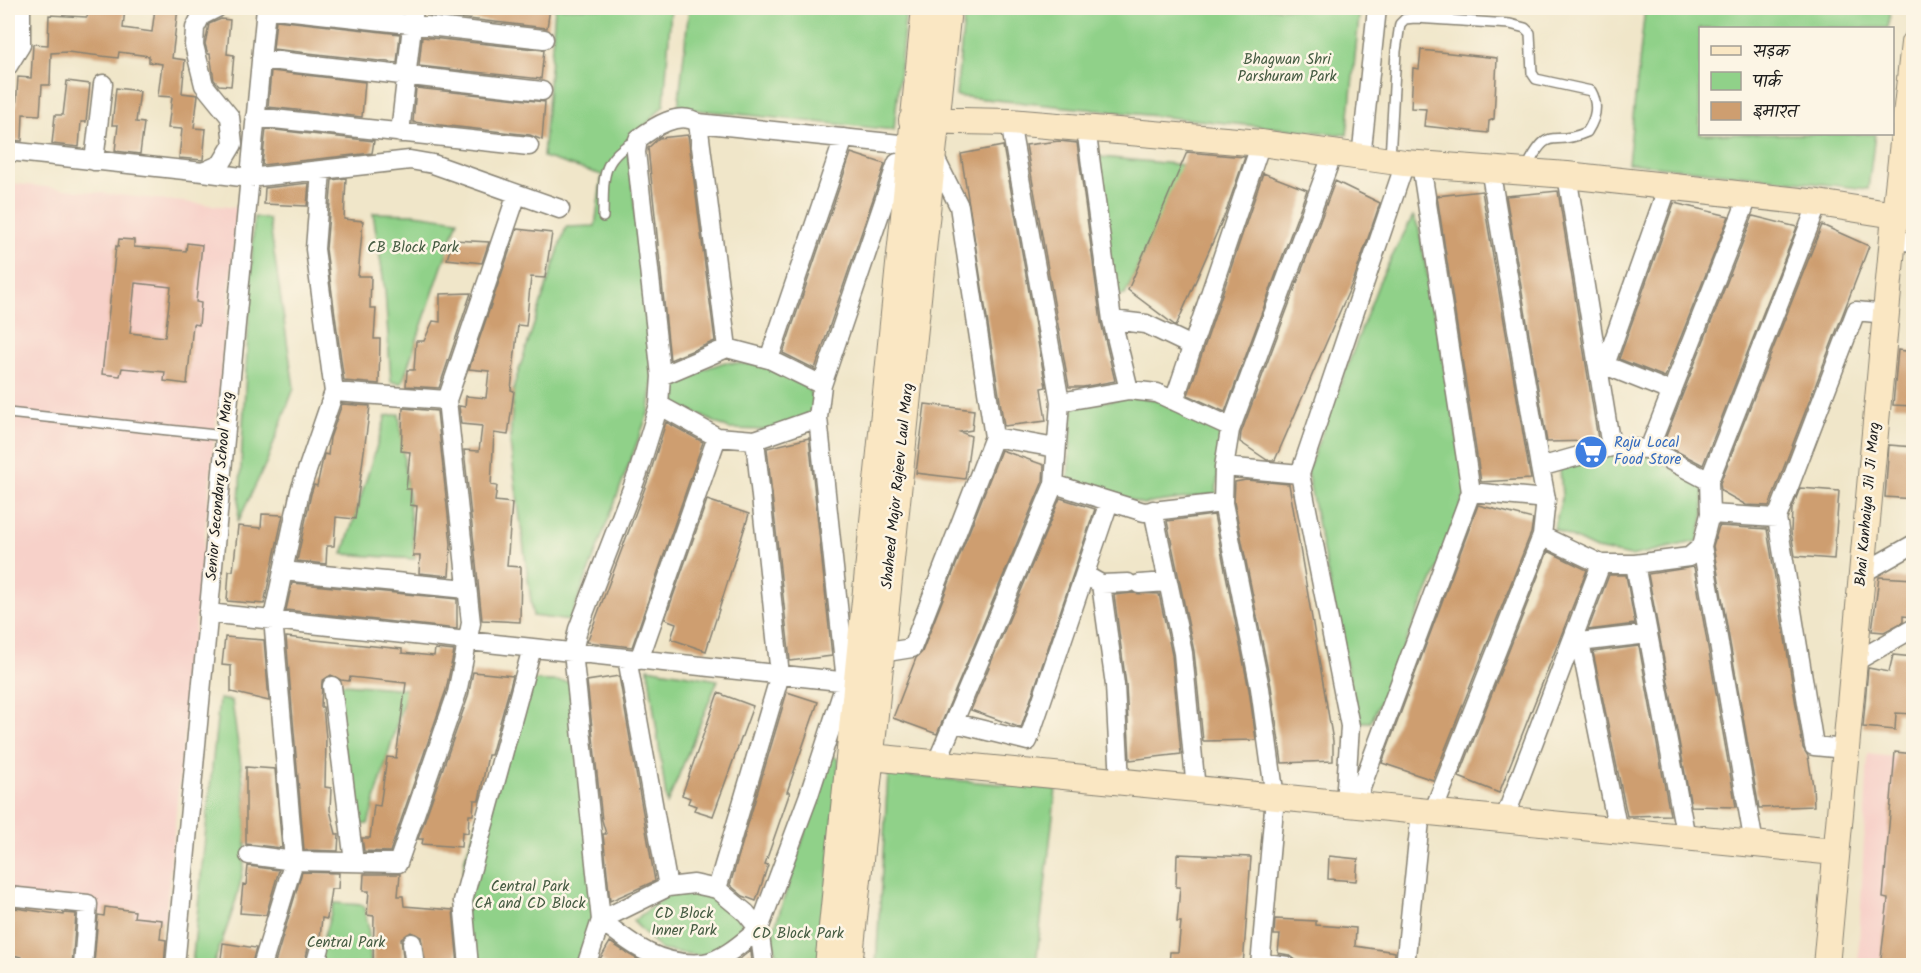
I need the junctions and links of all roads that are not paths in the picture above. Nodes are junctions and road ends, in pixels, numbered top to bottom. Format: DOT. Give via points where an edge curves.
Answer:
graph roads {
  1 [pos="21,8"];
  2 [pos="217,8"];
  3 [pos="266,8"];
  4 [pos="925,8"];
  5 [pos="948,8"];
  6 [pos="1377,8"];
  7 [pos="413,15"];
  8 [pos="544,39"];
  9 [pos="1914,43"];
  10 [pos="261,59"];
  11 [pos="8,66"];
  12 [pos="407,76"];
  13 [pos="103,84"];
  14 [pos="542,91"];
  15 [pos="255,117"];
  16 [pos="1909,117"];
  17 [pos="924,120"];
  18 [pos="1010,122"];
  19 [pos="698,123"];
  20 [pos="1086,128"];
  21 [pos="400,133"];
  22 [pos="844,138"];
  23 [pos="638,139"];
  24 [pos="1261,143"];
  25 [pos="529,146"];
  26 [pos="8,152"];
  27 [pos="1333,153"];
  28 [pos="913,154"];
  29 [pos="1361,158"];
  30 [pos="94,161"];
  31 [pos="1406,163"];
  32 [pos="1490,168"];
  33 [pos="321,171"];
  34 [pos="1525,171"];
  35 [pos="203,172"];
  36 [pos="1567,175"];
  37 [pos="249,178"];
  38 [pos="1668,186"];
  39 [pos="517,194"];
  40 [pos="1749,195"];
  41 [pos="1818,203"];
  42 [pos="560,208"];
  43 [pos="1895,214"];
  44 [pos="603,217"];
  45 [pos="1903,241"];
  46 [pos="1886,314"];
  47 [pos="1112,320"];
  48 [pos="1192,346"];
  49 [pos="727,348"];
  50 [pos="769,359"];
  51 [pos="1601,364"];
  52 [pos="662,376"];
  53 [pos="822,385"];
  54 [pos="1129,390"];
  55 [pos="334,392"];
  56 [pos="1672,392"];
  57 [pos="447,400"];
  58 [pos="1174,401"];
  59 [pos="1060,402"];
  60 [pos="659,405"];
  61 [pos="8,413"];
  62 [pos="818,418"];
  63 [pos="1231,427"];
  64 [pos="225,436"];
  65 [pos="717,437"];
  66 [pos="994,437"];
  67 [pos="755,440"];
  68 [pos="1611,447"];
  69 [pos="1056,448"];
  70 [pos="1649,449"];
  71 [pos="1224,467"];
  72 [pos="1540,467"];
  73 [pos="1300,474"];
  74 [pos="1709,481"];
  75 [pos="1053,484"];
  76 [pos="1471,492"];
  77 [pos="1546,500"];
  78 [pos="1109,502"];
  79 [pos="1223,502"];
  80 [pos="1153,510"];
  81 [pos="1710,514"];
  82 [pos="1777,518"];
  83 [pos="1542,536"];
  84 [pos="1914,544"];
  85 [pos="1702,546"];
  86 [pos="1601,564"];
  87 [pos="1635,564"];
  88 [pos="283,571"];
  89 [pos="1861,574"];
  90 [pos="1085,575"];
  91 [pos="1168,582"];
  92 [pos="1101,584"];
  93 [pos="467,589"];
  94 [pos="208,613"];
  95 [pos="273,618"];
  96 [pos="1914,628"];
  97 [pos="1648,634"];
  98 [pos="468,640"];
  99 [pos="1575,642"];
  100 [pos="532,648"];
  101 [pos="573,652"];
  102 [pos="881,653"];
  103 [pos="633,659"];
  104 [pos="1853,663"];
  105 [pos="780,675"];
  106 [pos="861,683"];
  107 [pos="332,686"];
  108 [pos="955,723"];
  109 [pos="1845,749"];
  110 [pos="860,757"];
  111 [pos="936,764"];
  112 [pos="1120,782"];
  113 [pos="1196,790"];
  114 [pos="1275,798"];
  115 [pos="1350,804"];
  116 [pos="1427,812"];
  117 [pos="1504,819"];
  118 [pos="1618,831"];
  119 [pos="1686,838"];
  120 [pos="1754,844"];
  121 [pos="1835,852"];
  122 [pos="249,855"];
  123 [pos="294,861"];
  124 [pos="354,862"];
  125 [pos="668,887"];
  126 [pos="717,889"];
  127 [pos="8,896"];
  128 [pos="601,920"];
  129 [pos="759,929"];
  130 [pos="412,943"];
  131 [pos="657,962"];
  132 [pos="706,964"];
  133 [pos="1260,964"];
  134 [pos="8,965"];
  135 [pos="15,966"];
  136 [pos="83,966"];
  137 [pos="175,966"];
  138 [pos="262,966"];
  139 [pos="415,966"];
  140 [pos="469,966"];
  141 [pos="586,966"];
  142 [pos="764,966"];
  143 [pos="828,966"];
  144 [pos="849,966"];
  145 [pos="1287,966"];
  146 [pos="1405,966"];
  147 [pos="1826,966"];
  1 -- 11 [label="street" via="21,45"];
  2 -- 35 [label="street" via="201,16 195,28 194,45 204,85 230,117 233,144 221,164"];
  3 -- 7 [label="street"];
  3 -- 10 [label="street, Senior Secondary School Marg"];
  4 -- 17 [label="street, Shaheed Major Rajeev Laul Marg"];
  5 -- 17 [label="street, Shaheed Major Rajeev Laul Marg"];
  6 -- 29 [label="street"];
  7 -- 8 [label="street"];
  7 -- 12 [label="street"];
  9 -- 16 [label="street, Bhai Kanhaiya Jil Ji Marg"];
  10 -- 12 [label="street"];
  10 -- 15 [label="street, Senior Secondary School Marg"];
  12 -- 14 [label="street"];
  12 -- 21 [label="street"];
  13 -- 30 [label="street"];
  15 -- 21 [label="street"];
  15 -- 37 [label="street, Senior Secondary School Marg"];
  16 -- 43 [label="street, Bhai Kanhaiya Jil Ji Marg"];
  17 -- 18 [label="street"];
  17 -- 28 [label="street, Shaheed Major Rajeev Laul Marg"];
  18 -- 20 [label="street"];
  18 -- 59 [label="street"];
  19 -- 22 [label="street"];
  19 -- 23 [label="street" via="680,117 654,127"];
  19 -- 49 [label="street"];
  20 -- 24 [label="street"];
  20 -- 47 [label="street"];
  21 -- 25 [label="street"];
  22 -- 28 [label="street"];
  22 -- 50 [label="street"];
  23 -- 44 [label="lane" via="621,148 608,162"];
  23 -- 52 [label="street" via="636,152"];
  24 -- 27 [label="street"];
  24 -- 48 [label="street"];
  26 -- 30 [label="street"];
  27 -- 29 [label="street"];
  27 -- 63 [label="street"];
  28 -- 53 [label="street"];
  28 -- 66 [label="street" via="959,206"];
  28 -- 102 [label="street, Shaheed Major Rajeev Laul Marg"];
  28 -- 106 [label="street, Shaheed Major Rajeev Laul Marg"];
  29 -- 31 [label="street"];
  30 -- 35 [label="street"];
  31 -- 32 [label="street"];
  31 -- 34 [label="lane" via="1396,51 1400,24 1415,18 1510,24 1525,27 1530,33 1532,73 1536,78 1591,91 1596,99 1587,132 1542,141"];
  31 -- 73 [label="street"];
  31 -- 76 [label="street"];
  32 -- 34 [label="street"];
  32 -- 72 [label="street"];
  33 -- 37 [label="street"];
  33 -- 39 [label="street" via="410,160 433,164"];
  33 -- 55 [label="street" via="315,249"];
  34 -- 36 [label="street"];
  35 -- 37 [label="street"];
  36 -- 38 [label="street"];
  36 -- 51 [label="street"];
  37 -- 64 [label="street, Senior Secondary School Marg"];
  38 -- 40 [label="street"];
  38 -- 51 [label="street"];
  39 -- 42 [label="street"];
  39 -- 57 [label="street"];
  40 -- 41 [label="street"];
  40 -- 56 [label="street"];
  41 -- 43 [label="street"];
  41 -- 74 [label="street"];
  43 -- 45 [label="street, Bhai Kanhaiya Jil Ji Marg"];
  45 -- 46 [label="street, Bhai Kanhaiya Jil Ji Marg"];
  46 -- 82 [label="street" via="1856,311"];
  46 -- 89 [label="street, Bhai Kanhaiya Jil Ji Marg"];
  47 -- 48 [label="street" via="1146,324"];
  47 -- 54 [label="street"];
  48 -- 58 [label="street"];
  49 -- 50 [label="street"];
  49 -- 52 [label="street"];
  50 -- 53 [label="street"];
  51 -- 56 [label="street"];
  51 -- 68 [label="street"];
  52 -- 60 [label="street"];
  53 -- 62 [label="street"];
  54 -- 58 [label="street" via="1157,393"];
  54 -- 59 [label="street"];
  55 -- 57 [label="street"];
  55 -- 88 [label="street" via="300,491"];
  56 -- 70 [label="street"];
  57 -- 93 [label="street"];
  58 -- 63 [label="street"];
  59 -- 69 [label="street"];
  60 -- 65 [label="street"];
  60 -- 101 [label="street"];
  61 -- 64 [label="lane"];
  62 -- 67 [label="street"];
  62 -- 106 [label="street"];
  63 -- 71 [label="street"];
  64 -- 94 [label="street, Senior Secondary School Marg"];
  65 -- 67 [label="street"];
  65 -- 103 [label="street"];
  66 -- 69 [label="street"];
  66 -- 102 [label="street" via="912,648"];
  67 -- 105 [label="street"];
  68 -- 70 [label="street"];
  68 -- 72 [label="street"];
  69 -- 75 [label="street"];
  70 -- 74 [label="street"];
  71 -- 73 [label="street"];
  71 -- 79 [label="street"];
  72 -- 77 [label="street"];
  73 -- 115 [label="street" via="1350,726"];
  74 -- 81 [label="street"];
  75 -- 78 [label="street"];
  75 -- 108 [label="street"];
  76 -- 77 [label="street"];
  76 -- 115 [label="street"];
  77 -- 83 [label="street"];
  78 -- 80 [label="street" via="1144,512"];
  78 -- 90 [label="street"];
  79 -- 80 [label="street"];
  79 -- 114 [label="street" via="1260,688"];
  80 -- 91 [label="street"];
  81 -- 82 [label="street"];
  81 -- 85 [label="street"];
  82 -- 109 [label="street" via="1814,746"];
  83 -- 86 [label="street"];
  83 -- 116 [label="street"];
  84 -- 89 [label="street"];
  85 -- 87 [label="street" via="1689,557"];
  85 -- 120 [label="street"];
  86 -- 87 [label="street"];
  86 -- 99 [label="street"];
  87 -- 97 [label="street"];
  88 -- 93 [label="street"];
  88 -- 95 [label="street"];
  89 -- 104 [label="street, Bhai Kanhaiya Jil Ji Marg"];
  90 -- 92 [label="street"];
  90 -- 108 [label="street" via="1028,741"];
  91 -- 92 [label="street"];
  91 -- 113 [label="street" via="1183,652"];
  92 -- 112 [label="street" via="1115,685"];
  93 -- 98 [label="street" via="471,623"];
  94 -- 95 [label="street"];
  94 -- 137 [label="street, Senior Secondary School Marg"];
  95 -- 98 [label="street"];
  95 -- 123 [label="street"];
  96 -- 104 [label="street"];
  97 -- 99 [label="street"];
  97 -- 119 [label="street"];
  98 -- 100 [label="street"];
  98 -- 124 [label="street" via="456,693 398,863"];
  99 -- 117 [label="street"];
  99 -- 118 [label="street"];
  100 -- 101 [label="street"];
  100 -- 140 [label="street" via="463,901"];
  101 -- 103 [label="street"];
  101 -- 128 [label="street"];
  102 -- 106 [label="street, Shaheed Major Rajeev Laul Marg"];
  103 -- 105 [label="street"];
  103 -- 125 [label="street"];
  104 -- 109 [label="street, Bhai Kanhaiya Jil Ji Marg"];
  105 -- 106 [label="street"];
  105 -- 126 [label="street"];
  106 -- 110 [label="street, Shaheed Major Rajeev Laul Marg"];
  106 -- 129 [label="street" via="809,795"];
  107 -- 124 [label="street"];
  108 -- 111 [label="street"];
  109 -- 121 [label="street, Bhai Kanhaiya Jil Ji Marg"];
  110 -- 111 [label="street"];
  110 -- 143 [label="street, Shaheed Major Rajeev Laul Marg"];
  110 -- 144 [label="street, Shaheed Major Rajeev Laul Marg"];
  111 -- 112 [label="street"];
  112 -- 113 [label="street"];
  113 -- 114 [label="street"];
  114 -- 115 [label="street"];
  114 -- 133 [label="street"];
  115 -- 116 [label="street"];
  116 -- 117 [label="street"];
  116 -- 146 [label="street"];
  117 -- 118 [label="street"];
  118 -- 119 [label="street"];
  119 -- 120 [label="street"];
  120 -- 121 [label="street"];
  121 -- 147 [label="street, Bhai Kanhaiya Jil Ji Marg"];
  122 -- 123 [label="street"];
  123 -- 124 [label="street"];
  123 -- 138 [label="street"];
  125 -- 126 [label="street" via="694,884"];
  125 -- 128 [label="street"];
  126 -- 129 [label="street"];
  127 -- 136 [label="street" via="88,904"];
  128 -- 131 [label="street"];
  128 -- 141 [label="street"];
  129 -- 132 [label="street" via="732,951"];
  129 -- 142 [label="street"];
  130 -- 139 [label="street"];
  131 -- 132 [label="street"];
  133 -- 145 [label="street"];
  134 -- 135 [label="street"];
}
